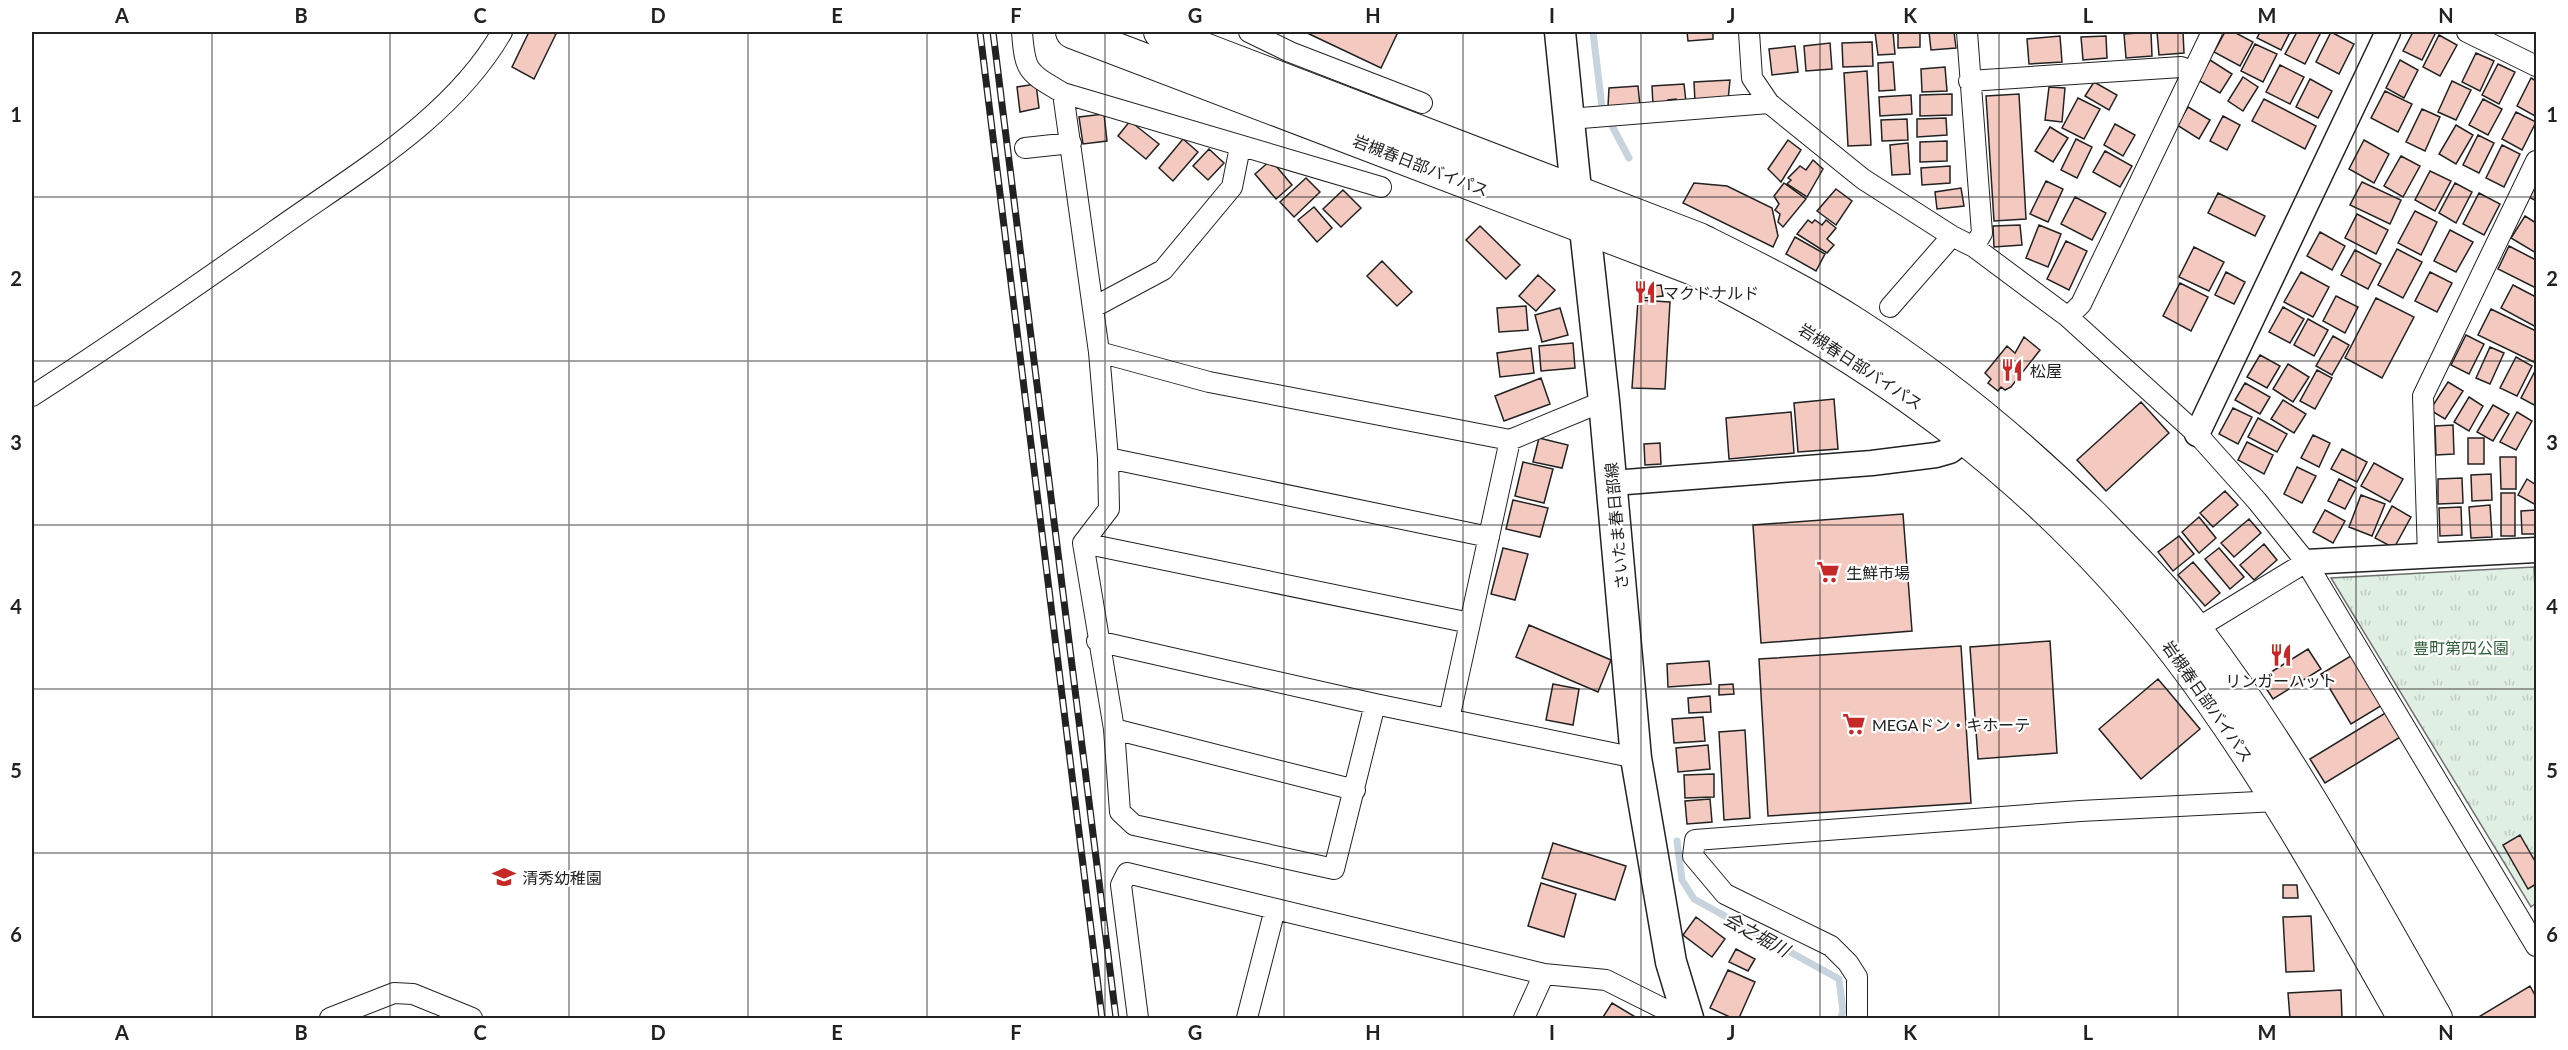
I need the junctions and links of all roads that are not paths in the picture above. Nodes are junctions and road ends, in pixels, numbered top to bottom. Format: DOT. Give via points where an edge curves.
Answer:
graph roads {
  1 [pos="502,32"];
  2 [pos="1022,32"];
  3 [pos="1072,32"];
  4 [pos="1160,32"];
  5 [pos="1250,32"];
  6 [pos="1560,32"];
  7 [pos="1749,32"];
  8 [pos="1967,32"];
  9 [pos="2212,32"];
  10 [pos="2388,32"];
  11 [pos="2467,32"];
  12 [pos="2536,66"];
  13 [pos="2193,72"];
  14 [pos="1969,81"];
  15 [pos="1063,93"];
  16 [pos="1422,103"];
  17 [pos="1769,103"];
  18 [pos="1581,118"];
  19 [pos="1071,143"];
  20 [pos="1240,147"];
  21 [pos="1025,148"];
  22 [pos="2536,161"];
  23 [pos="1381,188"];
  24 [pos="1576,190"];
  25 [pos="1585,229"];
  26 [pos="1952,236"];
  27 [pos="1974,247"];
  28 [pos="1094,307"];
  29 [pos="1890,307"];
  30 [pos="2068,317"];
  31 [pos="1099,352"];
  32 [pos="32,396"];
  33 [pos="1604,401"];
  34 [pos="2197,434"];
  35 [pos="1967,438"];
  36 [pos="1510,440"];
  37 [pos="1108,458"];
  38 [pos="1613,483"];
  39 [pos="1489,537"];
  40 [pos="1083,543"];
  41 [pos="2536,550"];
  42 [pos="2428,556"];
  43 [pos="2306,562"];
  44 [pos="1470,623"];
  45 [pos="2196,629"];
  46 [pos="1097,641"];
  47 [pos="1375,704"];
  48 [pos="1449,719"];
  49 [pos="1114,729"];
  50 [pos="1636,758"];
  51 [pos="1355,790"];
  52 [pos="2277,801"];
  53 [pos="1275,909"];
  54 [pos="2531,923"];
  55 [pos="2536,946"];
  56 [pos="1544,974"];
  57 [pos="330,1018"];
  58 [pos="472,1018"];
  59 [pos="1138,1018"];
  60 [pos="1247,1018"];
  61 [pos="1524,1018"];
  62 [pos="1682,1018"];
  63 [pos="1688,1018"];
  64 [pos="1857,1018"];
  65 [pos="2404,1018"];
  66 [pos="2436,1018"];
  1 -- 32 [label="street" via="462,86 403,141"];
  2 -- 15 [label="street" via="1024,61 1032,74"];
  3 -- 25 [label="highway, 岩槻春日部バイパス"];
  4 -- 24 [label="highway, 岩槻春日部バイパス"];
  5 -- 16 [label="street" via="1290,52"];
  6 -- 18 [label="main road, さいたま春日部線"];
  7 -- 17 [label="street" via="1752,78"];
  8 -- 14 [label="street"];
  9 -- 13 [label="street"];
  10 -- 34 [label="street"];
  11 -- 12 [label="street"];
  13 -- 14 [label="street" via="2181,67"];
  13 -- 30 [label="street" via="2081,304"];
  14 -- 27 [label="street" via="1982,233"];
  15 -- 19 [label="street"];
  15 -- 20 [label="street"];
  17 -- 18 [label="street"];
  17 -- 26 [label="street" via="1863,179"];
  18 -- 24 [label="main road, さいたま春日部線"];
  19 -- 21 [label="street"];
  19 -- 28 [label="street"];
  20 -- 23 [label="street"];
  20 -- 28 [label="street" via="1232,187 1163,270"];
  22 -- 42 [label="street" via="2422,396"];
  24 -- 25 [label="main road, さいたま春日部線"];
  24 -- 45 [label="highway, 岩槻春日部バイパス" via="1699,238 1852,321 1914,363 1993,424 2060,484 2149,572"];
  25 -- 33 [label="main road, さいたま春日部線"];
  25 -- 35 [label="highway, 岩槻春日部バイパス" via="1691,268 1764,305 1897,388"];
  26 -- 27 [label="street"];
  26 -- 29 [label="street"];
  27 -- 30 [label="street"];
  28 -- 31 [label="street"];
  30 -- 34 [label="street"];
  31 -- 36 [label="street" via="1209,382"];
  31 -- 37 [label="street"];
  33 -- 36 [label="street"];
  33 -- 38 [label="main road, さいたま春日部線"];
  34 -- 43 [label="street"];
  35 -- 38 [label="street" via="1950,451 1936,455"];
  35 -- 52 [label="highway, 岩槻春日部バイパス" via="2043,506 2127,593 2228,724"];
  36 -- 39 [label="street"];
  37 -- 39 [label="street"];
  37 -- 40 [label="street" via="1109,509"];
  38 -- 50 [label="main road, さいたま春日部線"];
  39 -- 44 [label="street"];
  40 -- 44 [label="street"];
  40 -- 46 [label="street"];
  41 -- 42 [label="street"];
  42 -- 43 [label="street"];
  43 -- 45 [label="street"];
  43 -- 54 [label="street"];
  44 -- 48 [label="street"];
  45 -- 66 [label="highway, 岩槻春日部バイパス" via="2251,707"];
  46 -- 47 [label="street"];
  46 -- 49 [label="street"];
  47 -- 48 [label="street"];
  47 -- 51 [label="street"];
  48 -- 50 [label="street"];
  49 -- 51 [label="street"];
  49 -- 51 [label="street" via="1119,812 1134,825 1334,869"];
  50 -- 63 [label="main road, さいたま春日部線" via="1671,962"];
  52 -- 64 [label="street" via="2080,811 1695,840 1693,856 1725,894 1831,946 1848,963 1857,977"];
  52 -- 65 [label="highway, 岩槻春日部バイパス"];
  53 -- 56 [label="street"];
  53 -- 59 [label="street" via="1127,873 1121,885"];
  53 -- 60 [label="street"];
  54 -- 55 [label="street"];
  56 -- 61 [label="street"];
  56 -- 62 [label="street" via="1606,980"];
  57 -- 58 [label="street" via="394,993 413,993"];
}
